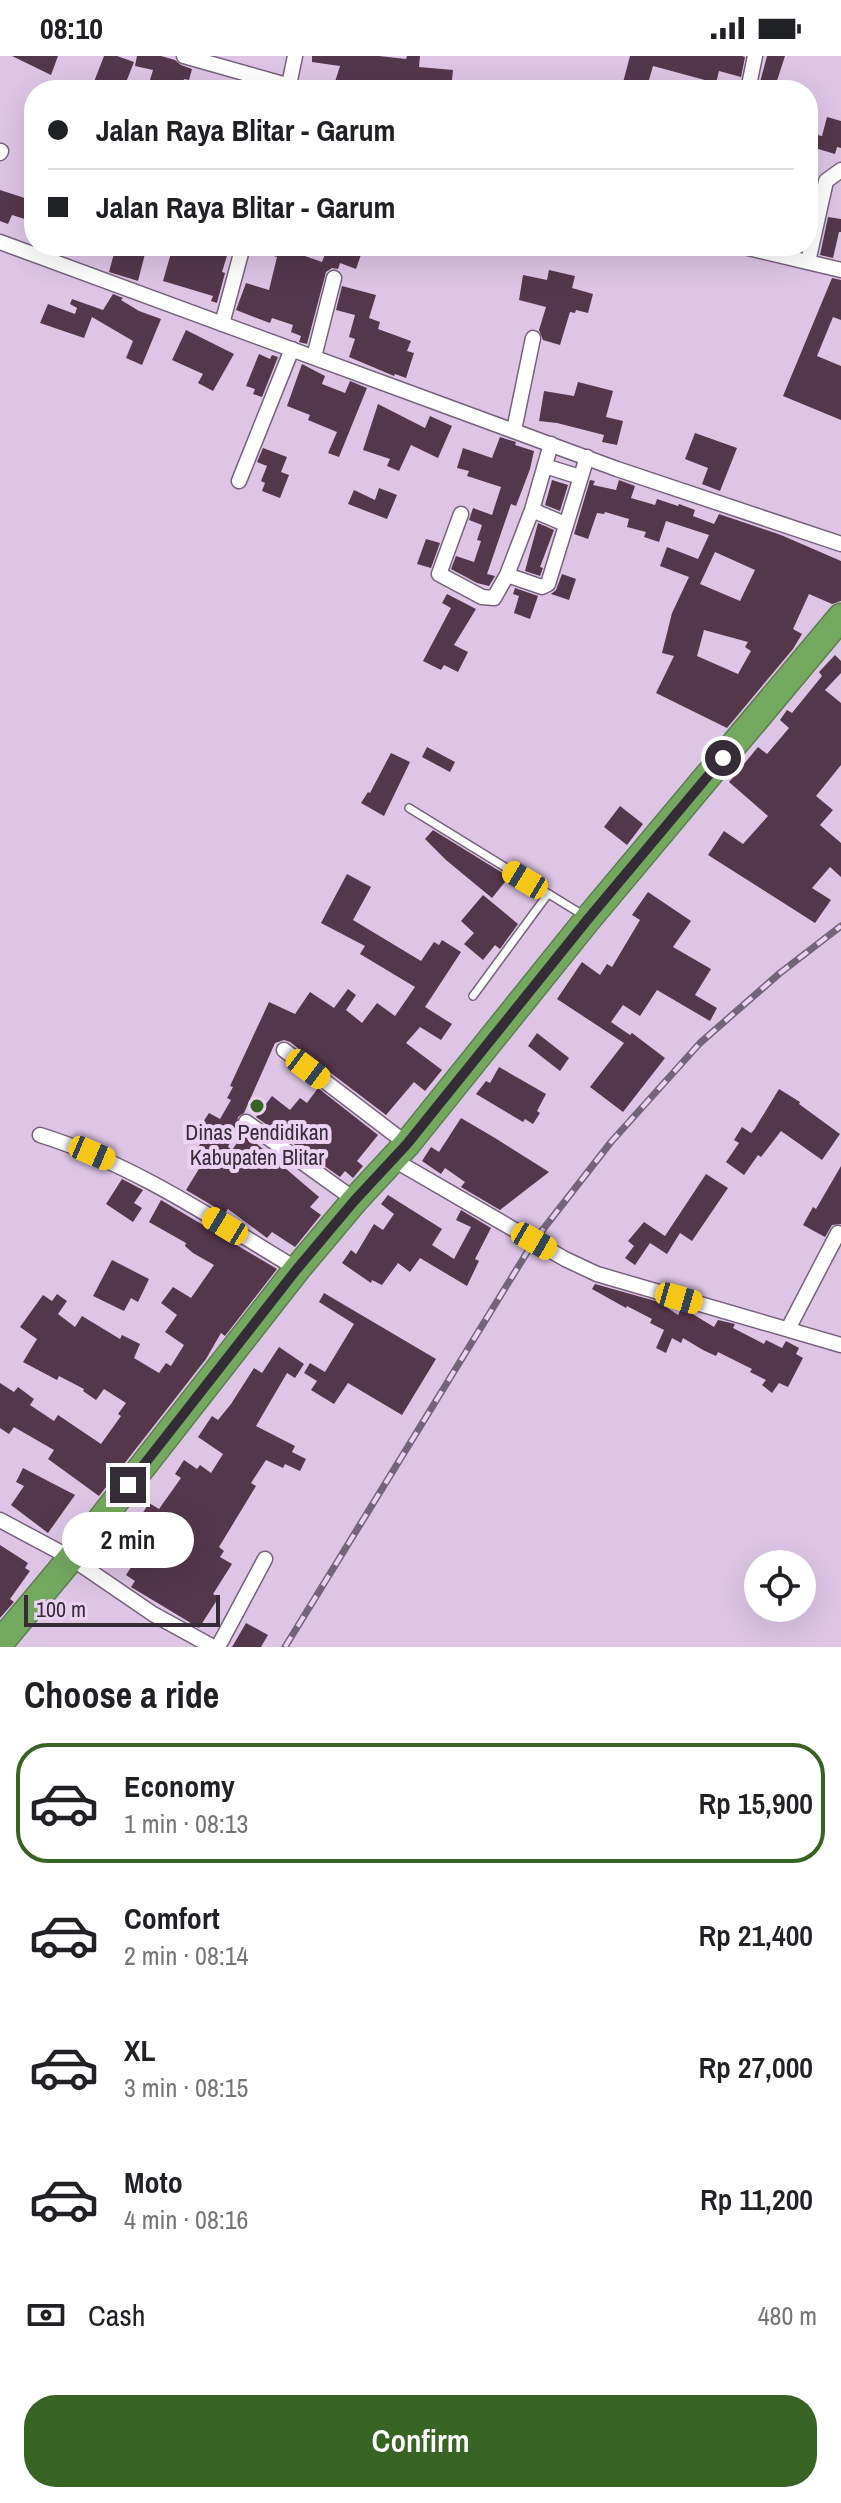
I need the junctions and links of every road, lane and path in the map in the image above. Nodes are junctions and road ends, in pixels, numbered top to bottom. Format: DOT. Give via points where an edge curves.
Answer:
graph roads {
  1 [pos="184,56"];
  2 [pos="295,56"];
  3 [pos="755,56"];
  4 [pos="263,80"];
  5 [pos="290,80"];
  6 [pos="750,80"];
  7 [pos="841,170"];
  8 [pos="818,217"];
  9 [pos="0,242"];
  10 [pos="24,251"];
  11 [pos="38,256"];
  12 [pos="240,256"];
  13 [pos="782,256"];
  14 [pos="809,256"];
  15 [pos="808,262"];
  16 [pos="841,270"];
  17 [pos="334,278"];
  18 [pos="222,324"];
  19 [pos="533,338"];
  20 [pos="292,349"];
  21 [pos="314,357"];
  22 [pos="514,430"];
  23 [pos="551,444"];
  24 [pos="587,457"];
  25 [pos="545,466"];
  26 [pos="580,477"];
  27 [pos="239,481"];
  28 [pos="532,510"];
  29 [pos="461,514"];
  30 [pos="565,524"];
  31 [pos="841,544"];
  32 [pos="507,575"];
  33 [pos="840,619"];
  34 [pos="409,808"];
  35 [pos="548,894"];
  36 [pos="588,919"];
  37 [pos="473,996"];
  38 [pos="284,1050"];
  39 [pos="246,1122"];
  40 [pos="40,1135"];
  41 [pos="400,1152"];
  42 [pos="355,1200"];
  43 [pos="838,1233"];
  44 [pos="297,1269"];
  45 [pos="788,1329"];
  46 [pos="841,1345"];
  47 [pos="0,1520"];
  48 [pos="71,1558"];
  49 [pos="265,1559"];
  50 [pos="0,1643"];
  51 [pos="216,1647"];
  1 -- 4 [label="street"];
  2 -- 5 [label="street"];
  3 -- 6 [label="street"];
  7 -- 8 [label="street" via="826,181"];
  9 -- 10 [label="street"];
  11 -- 18 [label="street"];
  12 -- 18 [label="street"];
  13 -- 15 [label="street"];
  14 -- 15 [label="street"];
  15 -- 16 [label="street"];
  17 -- 21 [label="street"];
  18 -- 20 [label="street"];
  19 -- 22 [label="street"];
  20 -- 21 [label="street"];
  20 -- 27 [label="street"];
  21 -- 22 [label="street"];
  22 -- 23 [label="street"];
  23 -- 24 [label="street"];
  23 -- 25 [label="street"];
  24 -- 26 [label="street"];
  24 -- 31 [label="street"];
  25 -- 26 [label="street"];
  25 -- 28 [label="street"];
  26 -- 30 [label="street"];
  28 -- 30 [label="street"];
  28 -- 32 [label="street"];
  29 -- 32 [label="street" via="440,577 490,598"];
  30 -- 32 [label="street" via="546,586"];
  33 -- 36 [label="highway"];
  34 -- 35 [label="lane"];
  35 -- 36 [label="lane"];
  35 -- 37 [label="lane"];
  36 -- 41 [label="highway"];
  38 -- 41 [label="street"];
  39 -- 42 [label="street"];
  40 -- 44 [label="street" via="108,1160"];
  41 -- 42 [label="highway"];
  41 -- 45 [label="street" via="565,1259 597,1274"];
  42 -- 44 [label="highway"];
  43 -- 45 [label="street"];
  44 -- 48 [label="highway"];
  45 -- 46 [label="street"];
  47 -- 48 [label="street"];
  48 -- 50 [label="highway"];
  48 -- 51 [label="street" via="153,1614"];
  49 -- 51 [label="street"];
}
